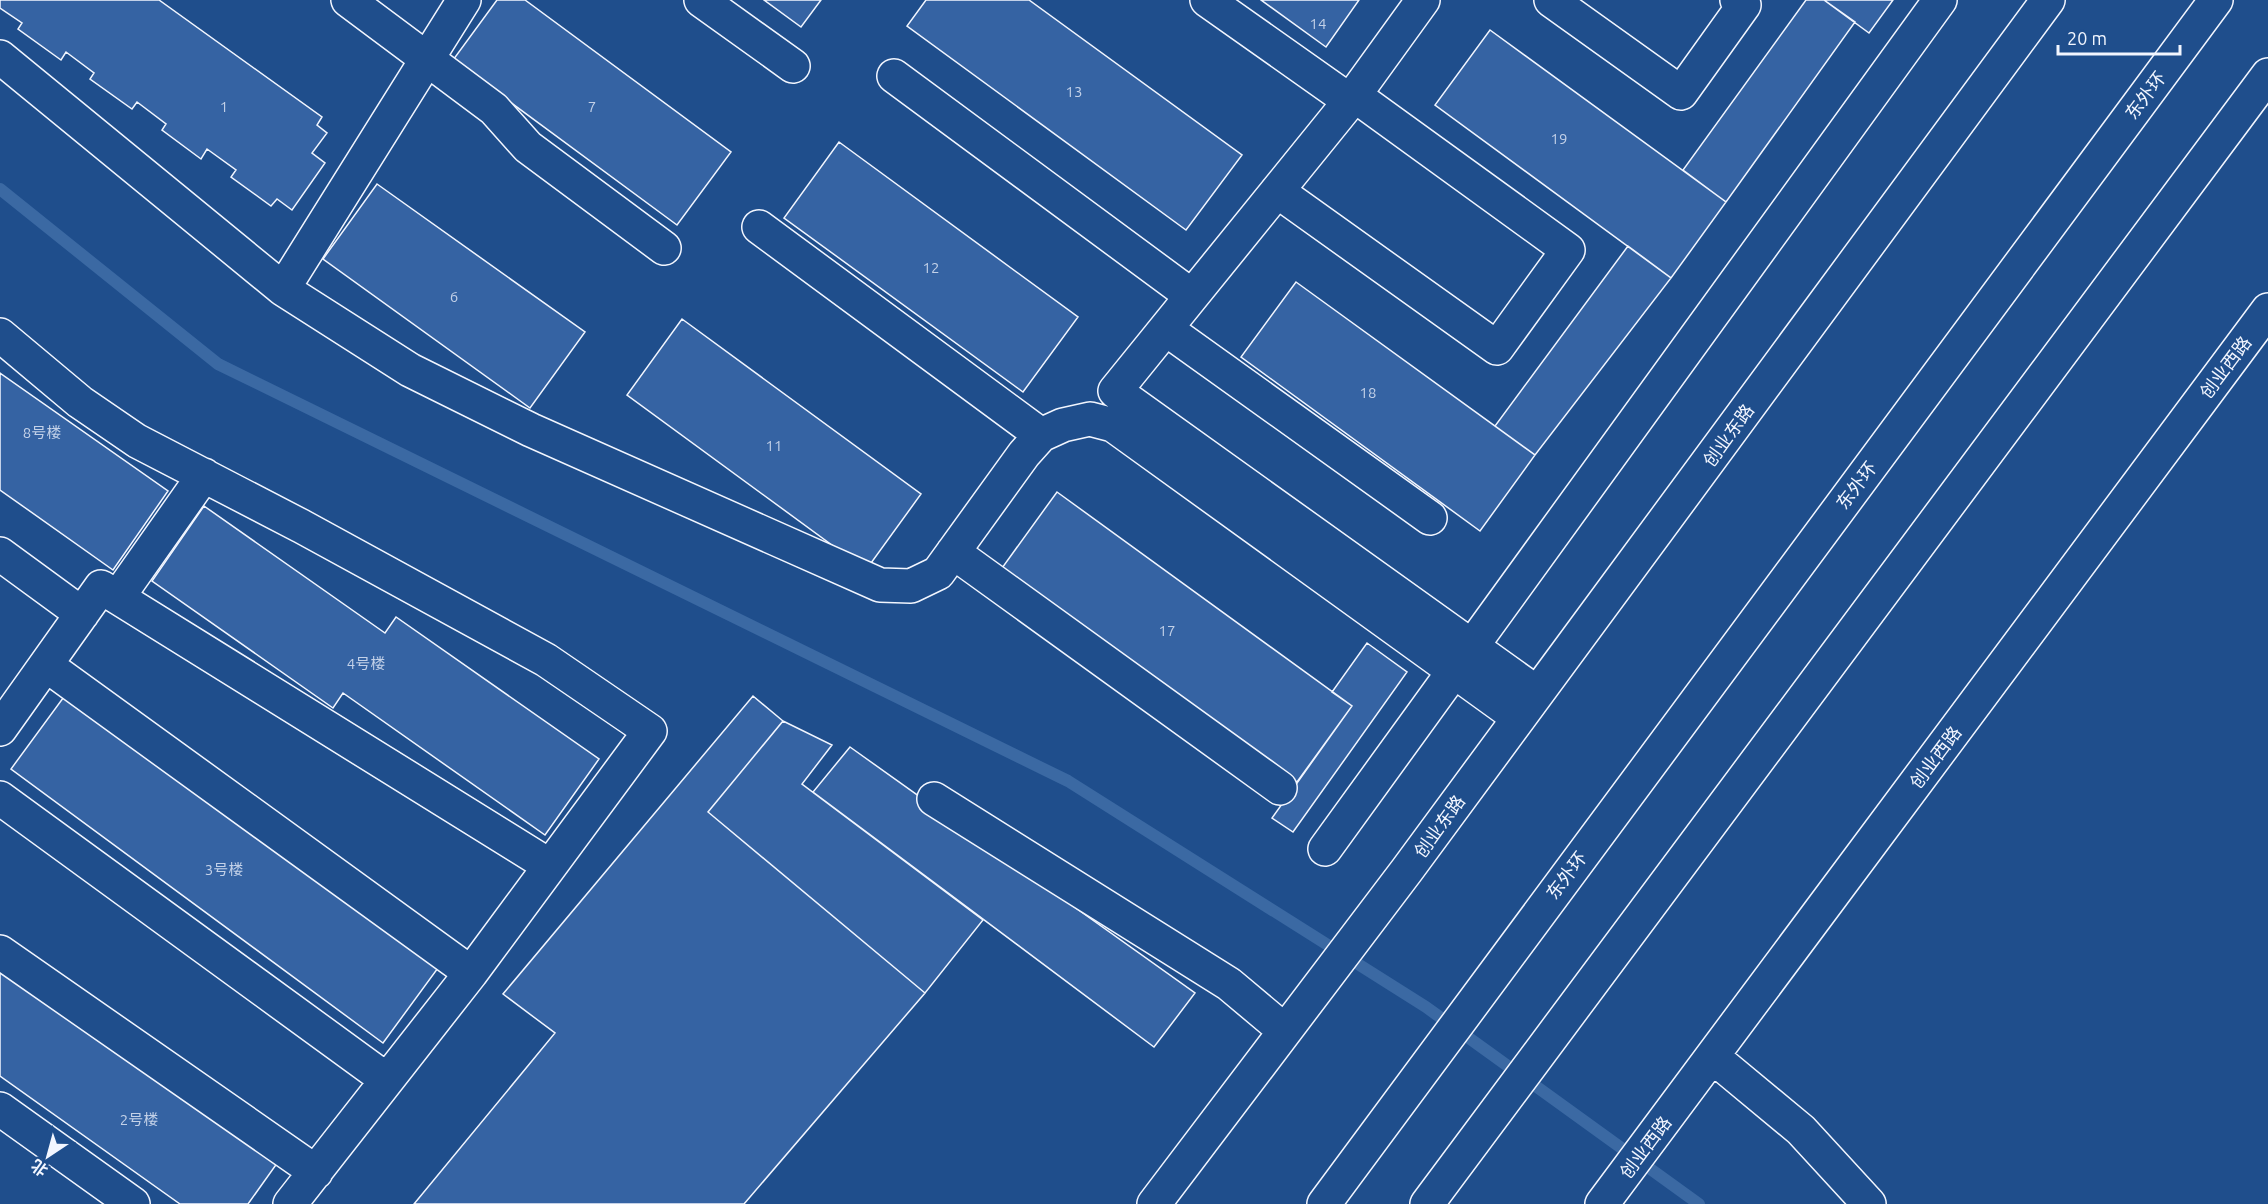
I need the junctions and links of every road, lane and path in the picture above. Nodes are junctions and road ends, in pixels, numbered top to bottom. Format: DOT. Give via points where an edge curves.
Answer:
graph roads {
  1 [pos="348,0"];
  2 [pos="464,0"];
  3 [pos="701,0"];
  4 [pos="1207,0"];
  5 [pos="1423,0"];
  6 [pos="1551,0"];
  7 [pos="1737,0"];
  8 [pos="1940,0"];
  9 [pos="2048,0"];
  10 [pos="2208,10"];
  11 [pos="0,57"];
  12 [pos="427,60"];
  13 [pos="793,66"];
  14 [pos="2268,75"];
  15 [pos="894,76"];
  16 [pos="1352,98"];
  17 [pos="1277,191"];
  18 [pos="759,227"];
  19 [pos="664,248"];
  20 [pos="283,289"];
  21 [pos="1192,296"];
  22 [pos="2268,310"];
  23 [pos="1166,329"];
  24 [pos="0,335"];
  25 [pos="1115,391"];
  26 [pos="1090,419"];
  27 [pos="1041,435"];
  28 [pos="204,475"];
  29 [pos="1430,518"];
  30 [pos="953,552"];
  31 [pos="0,554"];
  32 [pos="118,597"];
  33 [pos="82,614"];
  34 [pos="1463,659"];
  35 [pos="45,665"];
  36 [pos="1528,705"];
  37 [pos="0,729"];
  38 [pos="1280,788"];
  39 [pos="0,798"];
  40 [pos="934,799"];
  41 [pos="1325,849"];
  42 [pos="550,866"];
  43 [pos="0,952"];
  44 [pos="471,973"];
  45 [pos="1287,1028"];
  46 [pos="1713,1057"];
  47 [pos="387,1080"];
  48 [pos="0,1109"];
  49 [pos="316,1172"];
  50 [pos="133,1204"];
  51 [pos="291,1204"];
  52 [pos="1154,1204"];
  53 [pos="1324,1204"];
  54 [pos="1427,1204"];
  55 [pos="1602,1204"];
  56 [pos="1869,1204"];
  1 -- 12 [label="main road"];
  2 -- 12 [label="main road"];
  3 -- 13 [label="main road"];
  4 -- 16 [label="main road"];
  5 -- 16 [label="main road"];
  6 -- 7 [label="main road" via="1681,93 1744,5"];
  8 -- 34 [label="main road"];
  9 -- 36 [label="main road, 创业东路"];
  10 -- 53 [label="main road, 东外环"];
  11 -- 20 [label="main road"];
  12 -- 19 [label="main road" via="494,109 528,147"];
  12 -- 20 [label="main road"];
  14 -- 54 [label="main road"];
  15 -- 21 [label="main road"];
  16 -- 17 [label="main road"];
  16 -- 17 [label="main road" via="1568,250 1497,348"];
  17 -- 21 [label="main road"];
  18 -- 27 [label="main road"];
  20 -- 30 [label="main road" via="410,370 521,425 880,585 911,586 938,573"];
  21 -- 23 [label="main road"];
  22 -- 46 [label="main road, 创业西路"];
  23 -- 25 [label="main road"];
  23 -- 29 [label="main road"];
  24 -- 28 [label="main road" via="137,441"];
  25 -- 26 [label="main road"];
  25 -- 34 [label="main road"];
  26 -- 27 [label="main road"];
  26 -- 34 [label="main road" via="1113,425"];
  27 -- 30 [label="main road"];
  28 -- 32 [label="main road"];
  28 -- 42 [label="main road" via="546,660 650,731"];
  30 -- 38 [label="main road"];
  31 -- 33 [label="main road"];
  32 -- 33 [label="main road" via="101,587"];
  32 -- 42 [label="main road"];
  33 -- 35 [label="main road"];
  34 -- 36 [label="main road"];
  34 -- 41 [label="main road"];
  35 -- 37 [label="main road"];
  35 -- 44 [label="main road"];
  36 -- 45 [label="main road, 创业东路"];
  39 -- 47 [label="main road"];
  40 -- 45 [label="main road" via="1229,984"];
  42 -- 44 [label="main road"];
  43 -- 49 [label="main road"];
  44 -- 47 [label="main road"];
  45 -- 52 [label="main road"];
  46 -- 55 [label="main road, 创业西路"];
  46 -- 56 [label="main road" via="1801,1130"];
  47 -- 49 [label="main road"];
  48 -- 50 [label="main road"];
  49 -- 51 [label="main road"];
}
